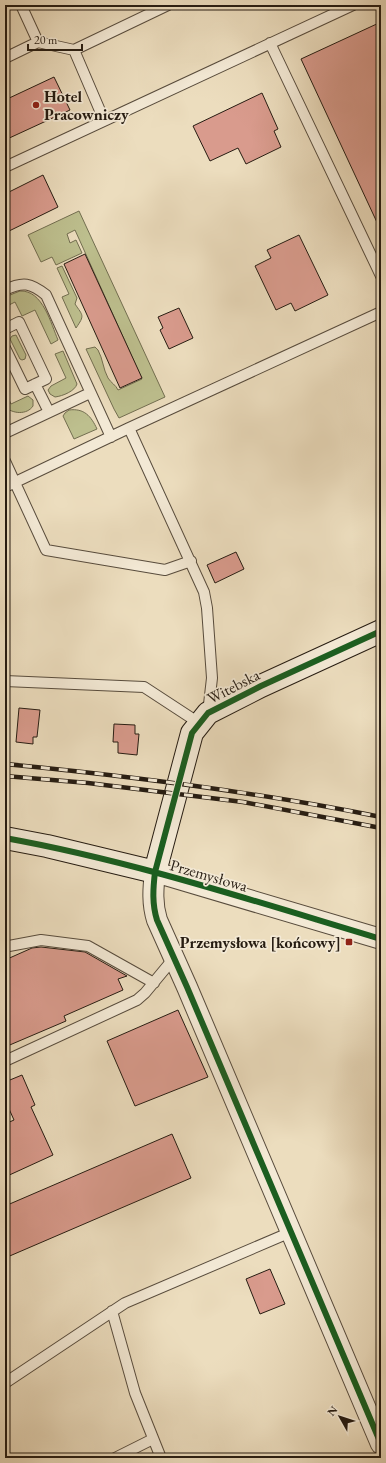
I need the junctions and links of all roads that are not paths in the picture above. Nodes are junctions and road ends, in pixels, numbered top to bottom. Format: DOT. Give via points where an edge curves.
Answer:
graph roads {
  1 [pos="20,5"];
  2 [pos="168,5"];
  3 [pos="353,5"];
  4 [pos="38,42"];
  5 [pos="270,43"];
  6 [pos="74,50"];
  7 [pos="5,58"];
  8 [pos="104,120"];
  9 [pos="5,167"];
  10 [pos="381,276"];
  11 [pos="5,290"];
  12 [pos="381,312"];
  13 [pos="5,329"];
  14 [pos="5,348"];
  15 [pos="35,384"];
  16 [pos="90,393"];
  17 [pos="49,412"];
  18 [pos="129,428"];
  19 [pos="5,433"];
  20 [pos="111,437"];
  21 [pos="5,461"];
  22 [pos="15,482"];
  23 [pos="5,487"];
  24 [pos="191,561"];
  25 [pos="381,631"];
  26 [pos="5,681"];
  27 [pos="203,718"];
  28 [pos="5,838"];
  29 [pos="155,872"];
  30 [pos="381,939"];
  31 [pos="5,948"];
  32 [pos="174,958"];
  33 [pos="154,983"];
  34 [pos="5,1061"];
  35 [pos="291,1232"];
  36 [pos="112,1311"];
  37 [pos="5,1383"];
  38 [pos="153,1439"];
  39 [pos="381,1444"];
  40 [pos="115,1458"];
  41 [pos="161,1458"];
  1 -- 4 [label="lane"];
  2 -- 6 [label="lane"];
  3 -- 5 [label="lane"];
  4 -- 6 [label="lane"];
  4 -- 7 [label="lane"];
  5 -- 8 [label="lane"];
  5 -- 10 [label="lane"];
  6 -- 8 [label="lane"];
  8 -- 9 [label="lane"];
  11 -- 16 [label="lane" via="14,285 30,284 46,295"];
  12 -- 18 [label="lane"];
  13 -- 15 [label="lane" via="19,322 46,379"];
  14 -- 15 [label="lane" via="25,389"];
  15 -- 17 [label="lane"];
  16 -- 17 [label="lane"];
  16 -- 20 [label="lane"];
  17 -- 19 [label="lane"];
  18 -- 20 [label="lane"];
  18 -- 24 [label="lane"];
  20 -- 22 [label="lane"];
  21 -- 22 [label="lane"];
  22 -- 23 [label="lane"];
  22 -- 24 [label="lane" via="46,550 165,570"];
  24 -- 27 [label="lane" via="204,592 207,608 212,678"];
  25 -- 27 [label="street, Witebska" via="260,686"];
  26 -- 27 [label="lane" via="144,688"];
  27 -- 29 [label="street, Witebska" via="192,733"];
  28 -- 29 [label="street, Przemysłowa"];
  29 -- 30 [label="street, Przemysłowa"];
  29 -- 32 [label="street" via="152,892 154,909"];
  31 -- 33 [label="lane" via="41,940 88,946"];
  32 -- 33 [label="lane"];
  32 -- 35 [label="street"];
  33 -- 34 [label="lane" via="137,1000"];
  35 -- 36 [label="lane" via="125,1303"];
  35 -- 39 [label="street"];
  36 -- 37 [label="lane"];
  36 -- 38 [label="lane" via="135,1393"];
  38 -- 40 [label="lane"];
  38 -- 41 [label="lane"];
}
